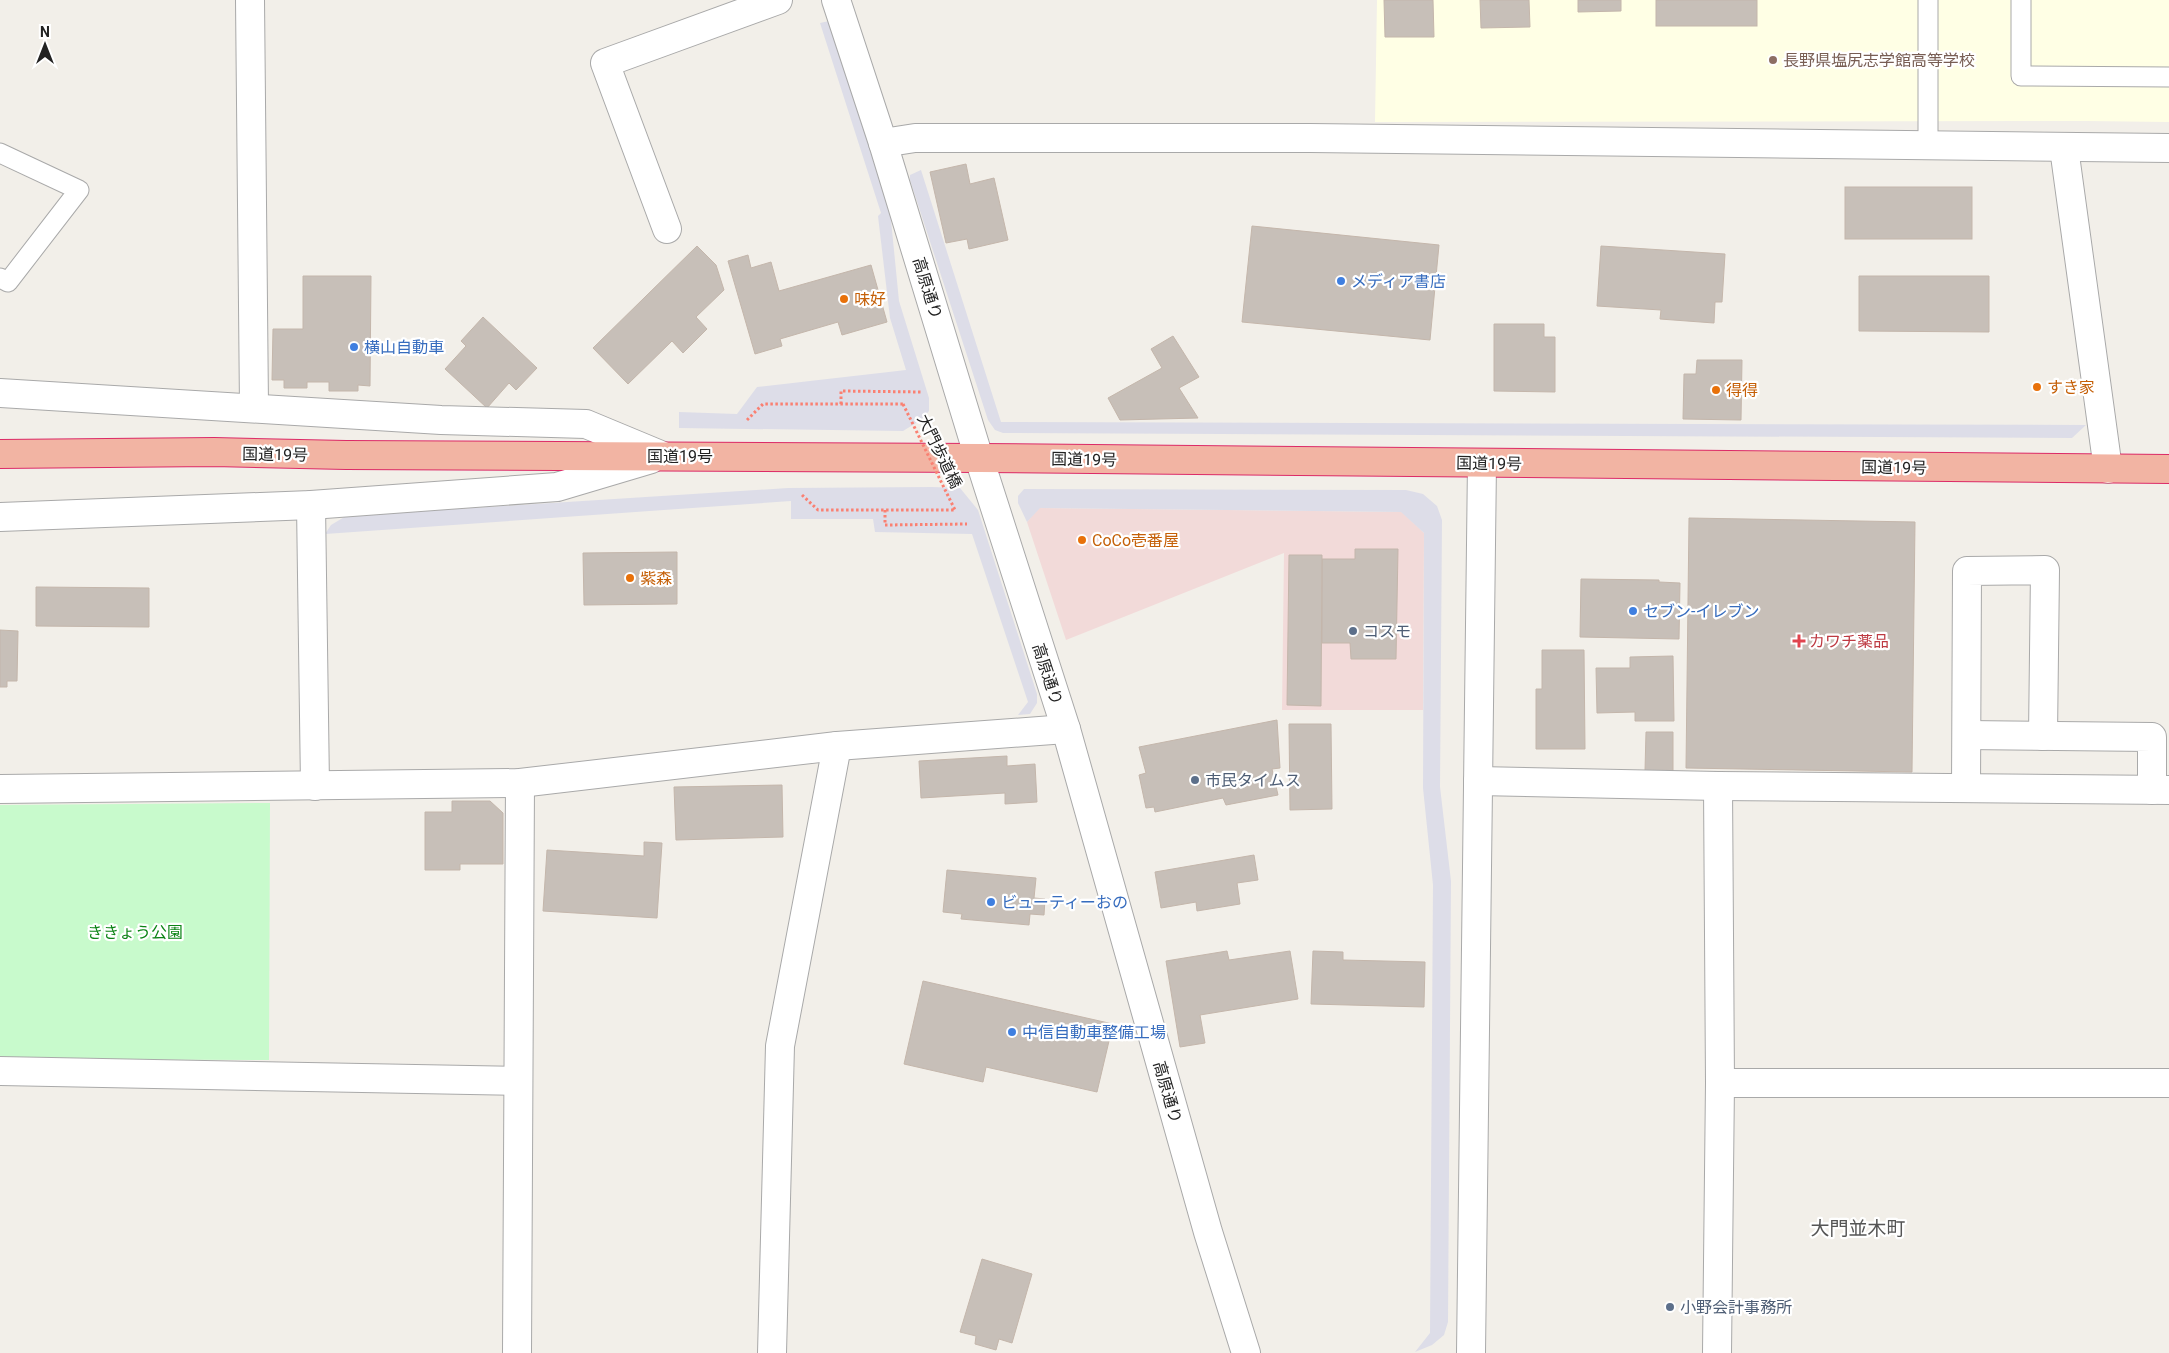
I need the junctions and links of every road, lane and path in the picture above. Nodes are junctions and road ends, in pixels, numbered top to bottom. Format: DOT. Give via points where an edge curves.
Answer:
graph roads {
  1 [pos="250,0"];
  2 [pos="778,0"];
  3 [pos="836,0"];
  4 [pos="1928,0"];
  5 [pos="2021,0"];
  6 [pos="2169,78"];
  7 [pos="883,143"];
  8 [pos="1928,144"];
  9 [pos="2064,148"];
  10 [pos="2169,148"];
  11 [pos="0,153"];
  12 [pos="667,229"];
  13 [pos="0,278"];
  14 [pos="921,392"];
  15 [pos="0,393"];
  16 [pos="841,404"];
  17 [pos="254,407"];
  18 [pos="747,420"];
  19 [pos="0,454"];
  20 [pos="663,456"];
  21 [pos="979,458"];
  22 [pos="1482,463"];
  23 [pos="2108,469"];
  24 [pos="2169,469"];
  25 [pos="802,495"];
  26 [pos="311,505"];
  27 [pos="885,510"];
  28 [pos="0,517"];
  29 [pos="976,524"];
  30 [pos="1066,729"];
  31 [pos="1966,735"];
  32 [pos="2043,736"];
  33 [pos="837,746"];
  34 [pos="1478,781"];
  35 [pos="520,783"];
  36 [pos="315,786"];
  37 [pos="1718,786"];
  38 [pos="1966,788"];
  39 [pos="0,789"];
  40 [pos="2161,790"];
  41 [pos="0,1071"];
  42 [pos="518,1082"];
  43 [pos="1720,1083"];
  44 [pos="2169,1083"];
  45 [pos="517,1353"];
  46 [pos="772,1353"];
  47 [pos="1246,1353"];
  48 [pos="1471,1353"];
  49 [pos="1717,1353"];
  1 -- 17 [label="street"];
  2 -- 12 [label="street" via="605,63"];
  3 -- 7 [label="street, 高原通り"];
  4 -- 8 [label="lane"];
  5 -- 6 [label="lane" via="2021,76"];
  7 -- 8 [label="street" via="915,138 1320,138"];
  7 -- 21 [label="street, 高原通り"];
  8 -- 9 [label="street"];
  9 -- 10 [label="street"];
  9 -- 23 [label="street"];
  11 -- 13 [label="lane" via="79,190 8,282"];
  14 -- 16 [label="path" via="841,391"];
  15 -- 17 [label="street"];
  16 -- 18 [label="path" via="763,404"];
  16 -- 27 [label="path, 大門歩道橋, bridge" via="903,404 955,510"];
  17 -- 20 [label="street" via="442,420 586,424"];
  19 -- 20 [label="highway, 国道19号" via="214,452"];
  20 -- 21 [label="highway, 国道19号"];
  20 -- 26 [label="street" via="558,487"];
  21 -- 22 [label="highway, 国道19号"];
  21 -- 30 [label="street, 高原通り"];
  22 -- 23 [label="highway, 国道19号"];
  22 -- 34 [label="street"];
  23 -- 24 [label="highway, 国道19号"];
  25 -- 27 [label="path" via="818,510"];
  26 -- 28 [label="street"];
  26 -- 36 [label="street"];
  27 -- 29 [label="path" via="885,525"];
  30 -- 33 [label="street"];
  30 -- 47 [label="street, 高原通り" via="1205,1222"];
  31 -- 32 [label="street"];
  31 -- 32 [label="street" via="1967,571 2044,570"];
  31 -- 38 [label="street"];
  32 -- 40 [label="street" via="2152,737"];
  33 -- 35 [label="street"];
  33 -- 46 [label="street" via="780,1046"];
  34 -- 37 [label="street"];
  34 -- 48 [label="street"];
  35 -- 36 [label="street"];
  35 -- 42 [label="street"];
  36 -- 39 [label="street"];
  37 -- 38 [label="street"];
  37 -- 43 [label="street"];
  38 -- 40 [label="street"];
  41 -- 42 [label="street"];
  42 -- 45 [label="street"];
  43 -- 44 [label="street"];
  43 -- 49 [label="street"];
}
